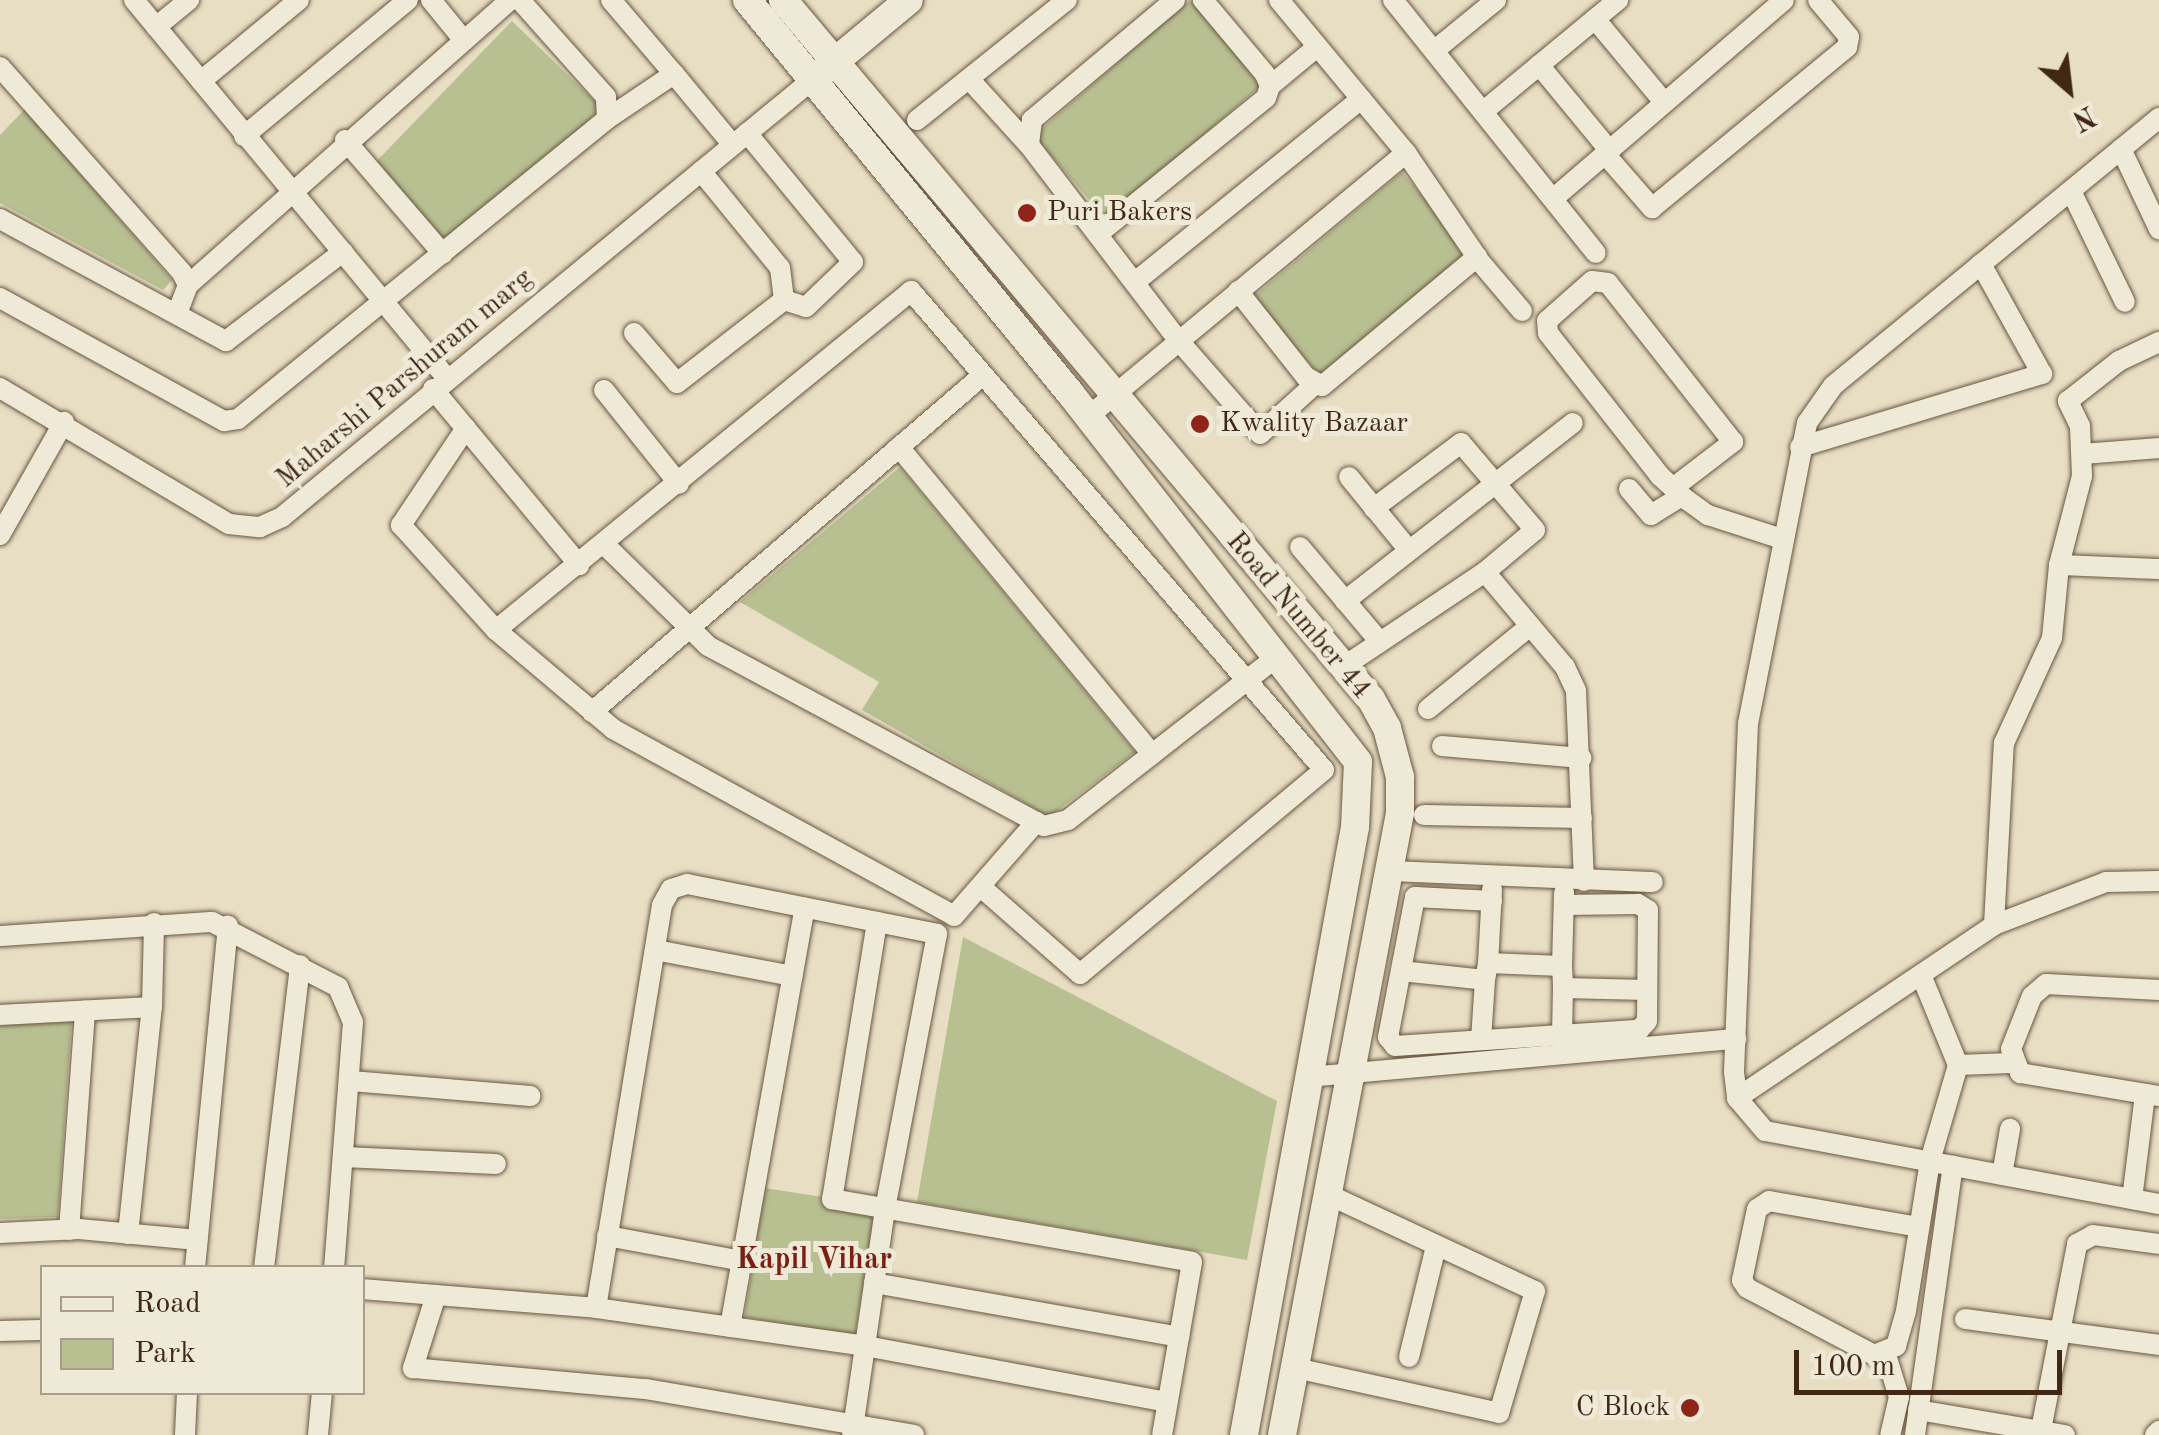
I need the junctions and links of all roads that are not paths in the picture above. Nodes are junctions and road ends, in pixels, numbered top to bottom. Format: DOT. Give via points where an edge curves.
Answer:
graph roads {
  1 [pos="134,0"];
  2 [pos="188,0"];
  3 [pos="300,0"];
  4 [pos="408,0"];
  5 [pos="431,0"];
  6 [pos="510,0"];
  7 [pos="520,0"];
  8 [pos="611,0"];
  9 [pos="747,0"];
  10 [pos="783,0"];
  11 [pos="909,0"];
  12 [pos="1067,0"];
  13 [pos="1175,0"];
  14 [pos="1203,0"];
  15 [pos="1279,0"];
  16 [pos="1393,0"];
  17 [pos="1496,0"];
  18 [pos="1618,0"];
  19 [pos="1784,0"];
  20 [pos="1818,0"];
  21 [pos="1595,19"];
  22 [pos="156,27"];
  23 [pos="462,38"];
  24 [pos="1318,47"];
  25 [pos="1435,50"];
  26 [pos="1539,65"];
  27 [pos="0,67"];
  28 [pos="823,72"];
  29 [pos="674,74"];
  30 [pos="970,80"];
  31 [pos="201,82"];
  32 [pos="1270,86"];
  33 [pos="1360,99"];
  34 [pos="1663,101"];
  35 [pos="1485,110"];
  36 [pos="2159,118"];
  37 [pos="607,119"];
  38 [pos="917,120"];
  39 [pos="244,136"];
  40 [pos="740,139"];
  41 [pos="345,140"];
  42 [pos="1029,145"];
  43 [pos="2121,149"];
  44 [pos="1607,152"];
  45 [pos="1406,153"];
  46 [pos="701,171"];
  47 [pos="2070,190"];
  48 [pos="286,191"];
  49 [pos="1554,198"];
  50 [pos="0,219"];
  51 [pos="2159,229"];
  52 [pos="1098,234"];
  53 [pos="343,252"];
  54 [pos="1596,253"];
  55 [pos="443,254"];
  56 [pos="1476,258"];
  57 [pos="1981,264"];
  58 [pos="1134,282"];
  59 [pos="188,284"];
  60 [pos="1238,292"];
  61 [pos="0,298"];
  62 [pos="784,300"];
  63 [pos="384,301"];
  64 [pos="2125,302"];
  65 [pos="1522,311"];
  66 [pos="177,314"];
  67 [pos="634,333"];
  68 [pos="1179,341"];
  69 [pos="2159,342"];
  70 [pos="984,375"];
  71 [pos="440,383"];
  72 [pos="1314,384"];
  73 [pos="0,388"];
  74 [pos="604,390"];
  75 [pos="1111,397"];
  76 [pos="1088,416"];
  77 [pos="64,422"];
  78 [pos="1574,422"];
  79 [pos="466,428"];
  80 [pos="899,447"];
  81 [pos="1800,447"];
  82 [pos="2159,448"];
  83 [pos="2082,454"];
  84 [pos="1348,477"];
  85 [pos="1494,480"];
  86 [pos="679,484"];
  87 [pos="1629,490"];
  88 [pos="1678,492"];
  89 [pos="1374,508"];
  90 [pos="0,536"];
  91 [pos="1782,539"];
  92 [pos="604,545"];
  93 [pos="1300,546"];
  94 [pos="1408,549"];
  95 [pos="580,565"];
  96 [pos="2059,565"];
  97 [pos="2159,569"];
  98 [pos="1485,572"];
  99 [pos="1345,601"];
  100 [pos="688,626"];
  101 [pos="1530,626"];
  102 [pos="496,630"];
  103 [pos="1380,642"];
  104 [pos="1279,656"];
  105 [pos="1343,667"];
  106 [pos="1247,680"];
  107 [pos="1428,709"];
  108 [pos="592,712"];
  109 [pos="1442,746"];
  110 [pos="1152,754"];
  111 [pos="1581,758"];
  112 [pos="1424,815"];
  113 [pos="1582,818"];
  114 [pos="1036,822"];
  115 [pos="1390,871"];
  116 [pos="1493,876"];
  117 [pos="1574,881"];
  118 [pos="2159,881"];
  119 [pos="1653,882"];
  120 [pos="981,887"];
  121 [pos="1492,901"];
  122 [pos="1564,906"];
  123 [pos="806,908"];
  124 [pos="878,922"];
  125 [pos="154,923"];
  126 [pos="1994,925"];
  127 [pos="228,926"];
  128 [pos="0,936"];
  129 [pos="655,950"];
  130 [pos="300,966"];
  131 [pos="1562,966"];
  132 [pos="1401,971"];
  133 [pos="1486,972"];
  134 [pos="793,976"];
  135 [pos="1921,976"];
  136 [pos="1562,988"];
  137 [pos="1647,990"];
  138 [pos="2159,990"];
  139 [pos="152,1007"];
  140 [pos="85,1011"];
  141 [pos="0,1015"];
  142 [pos="1562,1034"];
  143 [pos="1736,1039"];
  144 [pos="1481,1040"];
  145 [pos="2011,1063"];
  146 [pos="1958,1066"];
  147 [pos="1353,1072"];
  148 [pos="1308,1076"];
  149 [pos="351,1081"];
  150 [pos="2152,1095"];
  151 [pos="530,1096"];
  152 [pos="1737,1098"];
  153 [pos="2010,1129"];
  154 [pos="344,1157"];
  155 [pos="1930,1161"];
  156 [pos="496,1164"];
  157 [pos="1953,1166"];
  158 [pos="2002,1175"];
  159 [pos="1329,1195"];
  160 [pos="2132,1200"];
  161 [pos="2159,1204"];
  162 [pos="885,1210"];
  163 [pos="1920,1227"];
  164 [pos="69,1230"];
  165 [pos="0,1232"];
  166 [pos="128,1234"];
  167 [pos="608,1236"];
  168 [pos="197,1240"];
  169 [pos="2159,1244"];
  170 [pos="1436,1246"];
  171 [pos="742,1261"];
  172 [pos="195,1265"];
  173 [pos="264,1265"];
  174 [pos="334,1265"];
  175 [pos="874,1283"];
  176 [pos="365,1289"];
  177 [pos="436,1295"];
  178 [pos="596,1308"];
  179 [pos="1906,1312"];
  180 [pos="1932,1314"];
  181 [pos="1965,1319"];
  182 [pos="730,1327"];
  183 [pos="0,1330"];
  184 [pos="40,1330"];
  185 [pos="2056,1333"];
  186 [pos="1179,1337"];
  187 [pos="2159,1345"];
  188 [pos="865,1346"];
  189 [pos="1886,1355"];
  190 [pos="1410,1357"];
  191 [pos="1295,1368"];
  192 [pos="187,1395"];
  193 [pos="322,1395"];
  194 [pos="1167,1402"];
  195 [pos="1918,1410"];
  196 [pos="853,1430"];
  197 [pos="2040,1433"];
  198 [pos="185,1435"];
  199 [pos="318,1435"];
  200 [pos="914,1435"];
  201 [pos="1162,1435"];
  202 [pos="1244,1435"];
  203 [pos="1282,1435"];
  204 [pos="1890,1435"];
  205 [pos="1915,1435"];
  206 [pos="2065,1435"];
  1 -- 22 [label="street"];
  2 -- 22 [label="street"];
  3 -- 31 [label="street"];
  4 -- 39 [label="street"];
  5 -- 23 [label="street"];
  6 -- 23 [label="street"];
  7 -- 37 [label="street" via="606,98"];
  8 -- 29 [label="street"];
  9 -- 28 [label="street, Road Number 44"];
  10 -- 28 [label="street, Road Number 44"];
  11 -- 28 [label="street"];
  12 -- 30 [label="street"];
  13 -- 42 [label="street" via="1032,120"];
  14 -- 32 [label="street"];
  15 -- 24 [label="street"];
  16 -- 25 [label="street"];
  17 -- 25 [label="street"];
  18 -- 21 [label="street"];
  19 -- 34 [label="street"];
  20 -- 44 [label="street" via="1849,37 1847,47 1652,208"];
  21 -- 26 [label="street"];
  21 -- 34 [label="street"];
  22 -- 31 [label="street"];
  23 -- 41 [label="street"];
  24 -- 32 [label="street"];
  24 -- 33 [label="street"];
  25 -- 35 [label="street"];
  26 -- 35 [label="street"];
  26 -- 44 [label="street"];
  27 -- 59 [label="street"];
  28 -- 40 [label="street, Maharshi Parshuram marg"];
  28 -- 75 [label="street, Road Number 44"];
  28 -- 76 [label="street, Road Number 44"];
  29 -- 37 [label="street"];
  29 -- 40 [label="street"];
  30 -- 38 [label="street"];
  30 -- 42 [label="street"];
  31 -- 39 [label="street"];
  32 -- 52 [label="street" via="1266,98"];
  33 -- 45 [label="street"];
  33 -- 58 [label="street"];
  34 -- 44 [label="street"];
  35 -- 49 [label="street"];
  36 -- 43 [label="street"];
  37 -- 55 [label="street"];
  39 -- 48 [label="street"];
  40 -- 46 [label="street, Maharshi Parshuram marg"];
  40 -- 62 [label="street" via="853,262 806,308"];
  41 -- 48 [label="street"];
  41 -- 55 [label="street"];
  42 -- 52 [label="street"];
  43 -- 47 [label="street"];
  43 -- 51 [label="street"];
  44 -- 49 [label="street"];
  45 -- 56 [label="street" via="1474,245"];
  45 -- 60 [label="street"];
  46 -- 62 [label="street" via="780,268"];
  46 -- 71 [label="street, Maharshi Parshuram marg"];
  47 -- 57 [label="street"];
  47 -- 64 [label="street"];
  48 -- 53 [label="street"];
  48 -- 59 [label="street"];
  49 -- 54 [label="street"];
  50 -- 66 [label="street"];
  52 -- 58 [label="street"];
  53 -- 63 [label="street"];
  53 -- 66 [label="street" via="240,337 212,337"];
  55 -- 63 [label="street"];
  56 -- 65 [label="street"];
  56 -- 72 [label="street" via="1331,380"];
  57 -- 81 [label="street" via="1833,386"];
  57 -- 81 [label="street" via="2042,374"];
  58 -- 68 [label="street"];
  59 -- 66 [label="street"];
  60 -- 68 [label="street"];
  60 -- 72 [label="street"];
  61 -- 63 [label="street" via="231,422"];
  62 -- 67 [label="street" via="676,383"];
  63 -- 71 [label="street"];
  68 -- 72 [label="street" via="1260,434"];
  68 -- 75 [label="street"];
  69 -- 83 [label="street" via="2119,361 2068,401"];
  70 -- 80 [label="street"];
  70 -- 86 [label="street" via="911,291"];
  70 -- 106 [label="street"];
  71 -- 77 [label="street, Maharshi Parshuram marg" via="282,517 260,526 229,524"];
  71 -- 79 [label="street"];
  73 -- 77 [label="street, Maharshi Parshuram marg"];
  74 -- 86 [label="street"];
  75 -- 76 [label="street"];
  75 -- 105 [label="street, Road Number 44"];
  76 -- 104 [label="street, Road Number 44"];
  77 -- 90 [label="street"];
  78 -- 85 [label="street"];
  79 -- 95 [label="street"];
  79 -- 102 [label="street" via="400,525"];
  80 -- 100 [label="street"];
  80 -- 110 [label="street"];
  81 -- 91 [label="street"];
  82 -- 83 [label="street"];
  83 -- 96 [label="street"];
  84 -- 89 [label="street"];
  85 -- 89 [label="street" via="1461,442"];
  85 -- 94 [label="street"];
  85 -- 98 [label="street" via="1535,530"];
  86 -- 92 [label="street"];
  87 -- 88 [label="street" via="1651,515"];
  88 -- 88 [label="street" via="1548,333 1547,320 1592,281 1608,283 1732,442"];
  88 -- 91 [label="street" via="1708,514"];
  89 -- 94 [label="street"];
  91 -- 143 [label="street" via="1748,723"];
  92 -- 95 [label="street"];
  92 -- 100 [label="street"];
  93 -- 99 [label="street"];
  94 -- 99 [label="street"];
  95 -- 102 [label="street"];
  96 -- 97 [label="street"];
  96 -- 126 [label="street" via="2052,638 2004,743"];
  98 -- 101 [label="street"];
  98 -- 103 [label="street"];
  99 -- 103 [label="street"];
  100 -- 108 [label="street"];
  100 -- 114 [label="street" via="708,646"];
  101 -- 107 [label="street"];
  101 -- 111 [label="street" via="1576,691"];
  102 -- 108 [label="street"];
  103 -- 105 [label="street"];
  104 -- 106 [label="street"];
  104 -- 148 [label="street, Road Number 44" via="1358,762 1355,827"];
  105 -- 115 [label="street, Road Number 44" via="1371,699 1395,752 1400,813"];
  106 -- 110 [label="street"];
  106 -- 120 [label="street" via="1324,770 1080,974"];
  108 -- 120 [label="street" via="954,916"];
  109 -- 111 [label="street"];
  110 -- 114 [label="street" via="1068,820 1057,826"];
  111 -- 113 [label="street"];
  112 -- 113 [label="street"];
  113 -- 117 [label="street"];
  114 -- 120 [label="street"];
  115 -- 116 [label="street"];
  115 -- 147 [label="street, Road Number 44"];
  116 -- 117 [label="street"];
  116 -- 121 [label="street"];
  117 -- 119 [label="street"];
  117 -- 122 [label="street"];
  118 -- 126 [label="street" via="2106,882"];
  121 -- 132 [label="street" via="1416,897"];
  121 -- 133 [label="street"];
  122 -- 131 [label="street"];
  122 -- 137 [label="street" via="1638,904 1648,910"];
  123 -- 124 [label="street"];
  123 -- 129 [label="street" via="688,884 670,889"];
  123 -- 134 [label="street"];
  124 -- 162 [label="street" via="832,1198"];
  124 -- 162 [label="street" via="937,934"];
  125 -- 127 [label="street"];
  125 -- 128 [label="street"];
  125 -- 139 [label="street"];
  126 -- 135 [label="street"];
  127 -- 130 [label="street"];
  127 -- 168 [label="street"];
  129 -- 134 [label="street"];
  129 -- 167 [label="street"];
  130 -- 149 [label="street" via="349,1000"];
  130 -- 173 [label="street"];
  131 -- 133 [label="street"];
  131 -- 136 [label="street"];
  132 -- 133 [label="street"];
  132 -- 144 [label="street" via="1388,1037 1395,1046"];
  133 -- 144 [label="street"];
  134 -- 171 [label="street"];
  135 -- 146 [label="street"];
  135 -- 152 [label="street"];
  136 -- 137 [label="street"];
  136 -- 142 [label="street"];
  137 -- 142 [label="street" via="1647,1020 1639,1030"];
  138 -- 145 [label="street" via="2046,984 2032,996"];
  139 -- 140 [label="street"];
  139 -- 166 [label="street"];
  140 -- 141 [label="street"];
  140 -- 164 [label="street"];
  142 -- 144 [label="street"];
  143 -- 147 [label="street"];
  143 -- 152 [label="street"];
  145 -- 146 [label="street"];
  145 -- 150 [label="street" via="2020,1074 2043,1080"];
  146 -- 155 [label="street"];
  147 -- 148 [label="street"];
  147 -- 159 [label="street, Road Number 44"];
  148 -- 202 [label="street, Road Number 44"];
  149 -- 151 [label="street"];
  149 -- 154 [label="street"];
  150 -- 160 [label="street"];
  152 -- 155 [label="street" via="1765,1131"];
  153 -- 158 [label="street"];
  154 -- 156 [label="street"];
  154 -- 174 [label="street"];
  155 -- 157 [label="street"];
  155 -- 163 [label="street"];
  157 -- 158 [label="street"];
  157 -- 180 [label="street"];
  158 -- 160 [label="street"];
  159 -- 170 [label="street"];
  159 -- 191 [label="street, Road Number 44"];
  160 -- 161 [label="street"];
  162 -- 175 [label="street"];
  162 -- 186 [label="street" via="1192,1262"];
  163 -- 179 [label="street"];
  163 -- 189 [label="street" via="1769,1201 1757,1209 1743,1270 1746,1288"];
  164 -- 165 [label="street"];
  164 -- 166 [label="street"];
  166 -- 168 [label="street"];
  167 -- 171 [label="street"];
  167 -- 178 [label="street"];
  168 -- 172 [label="street"];
  169 -- 185 [label="street" via="2083,1238"];
  170 -- 190 [label="street"];
  170 -- 191 [label="street" via="1535,1291 1499,1413"];
  171 -- 182 [label="street"];
  175 -- 186 [label="street"];
  175 -- 188 [label="street"];
  176 -- 177 [label="street"];
  177 -- 178 [label="street"];
  177 -- 196 [label="street" via="413,1368 646,1390"];
  178 -- 182 [label="street"];
  179 -- 180 [label="street"];
  179 -- 189 [label="street"];
  180 -- 195 [label="street"];
  181 -- 185 [label="street"];
  182 -- 188 [label="street"];
  183 -- 184 [label="street"];
  185 -- 187 [label="street"];
  185 -- 197 [label="street"];
  186 -- 194 [label="street"];
  188 -- 194 [label="street"];
  188 -- 196 [label="street"];
  189 -- 204 [label="street" via="1899,1397"];
  191 -- 203 [label="street, Road Number 44"];
  192 -- 198 [label="street"];
  193 -- 199 [label="street"];
  194 -- 201 [label="street"];
  195 -- 197 [label="street"];
  195 -- 205 [label="street"];
  196 -- 200 [label="street"];
  197 -- 206 [label="street"];
}
